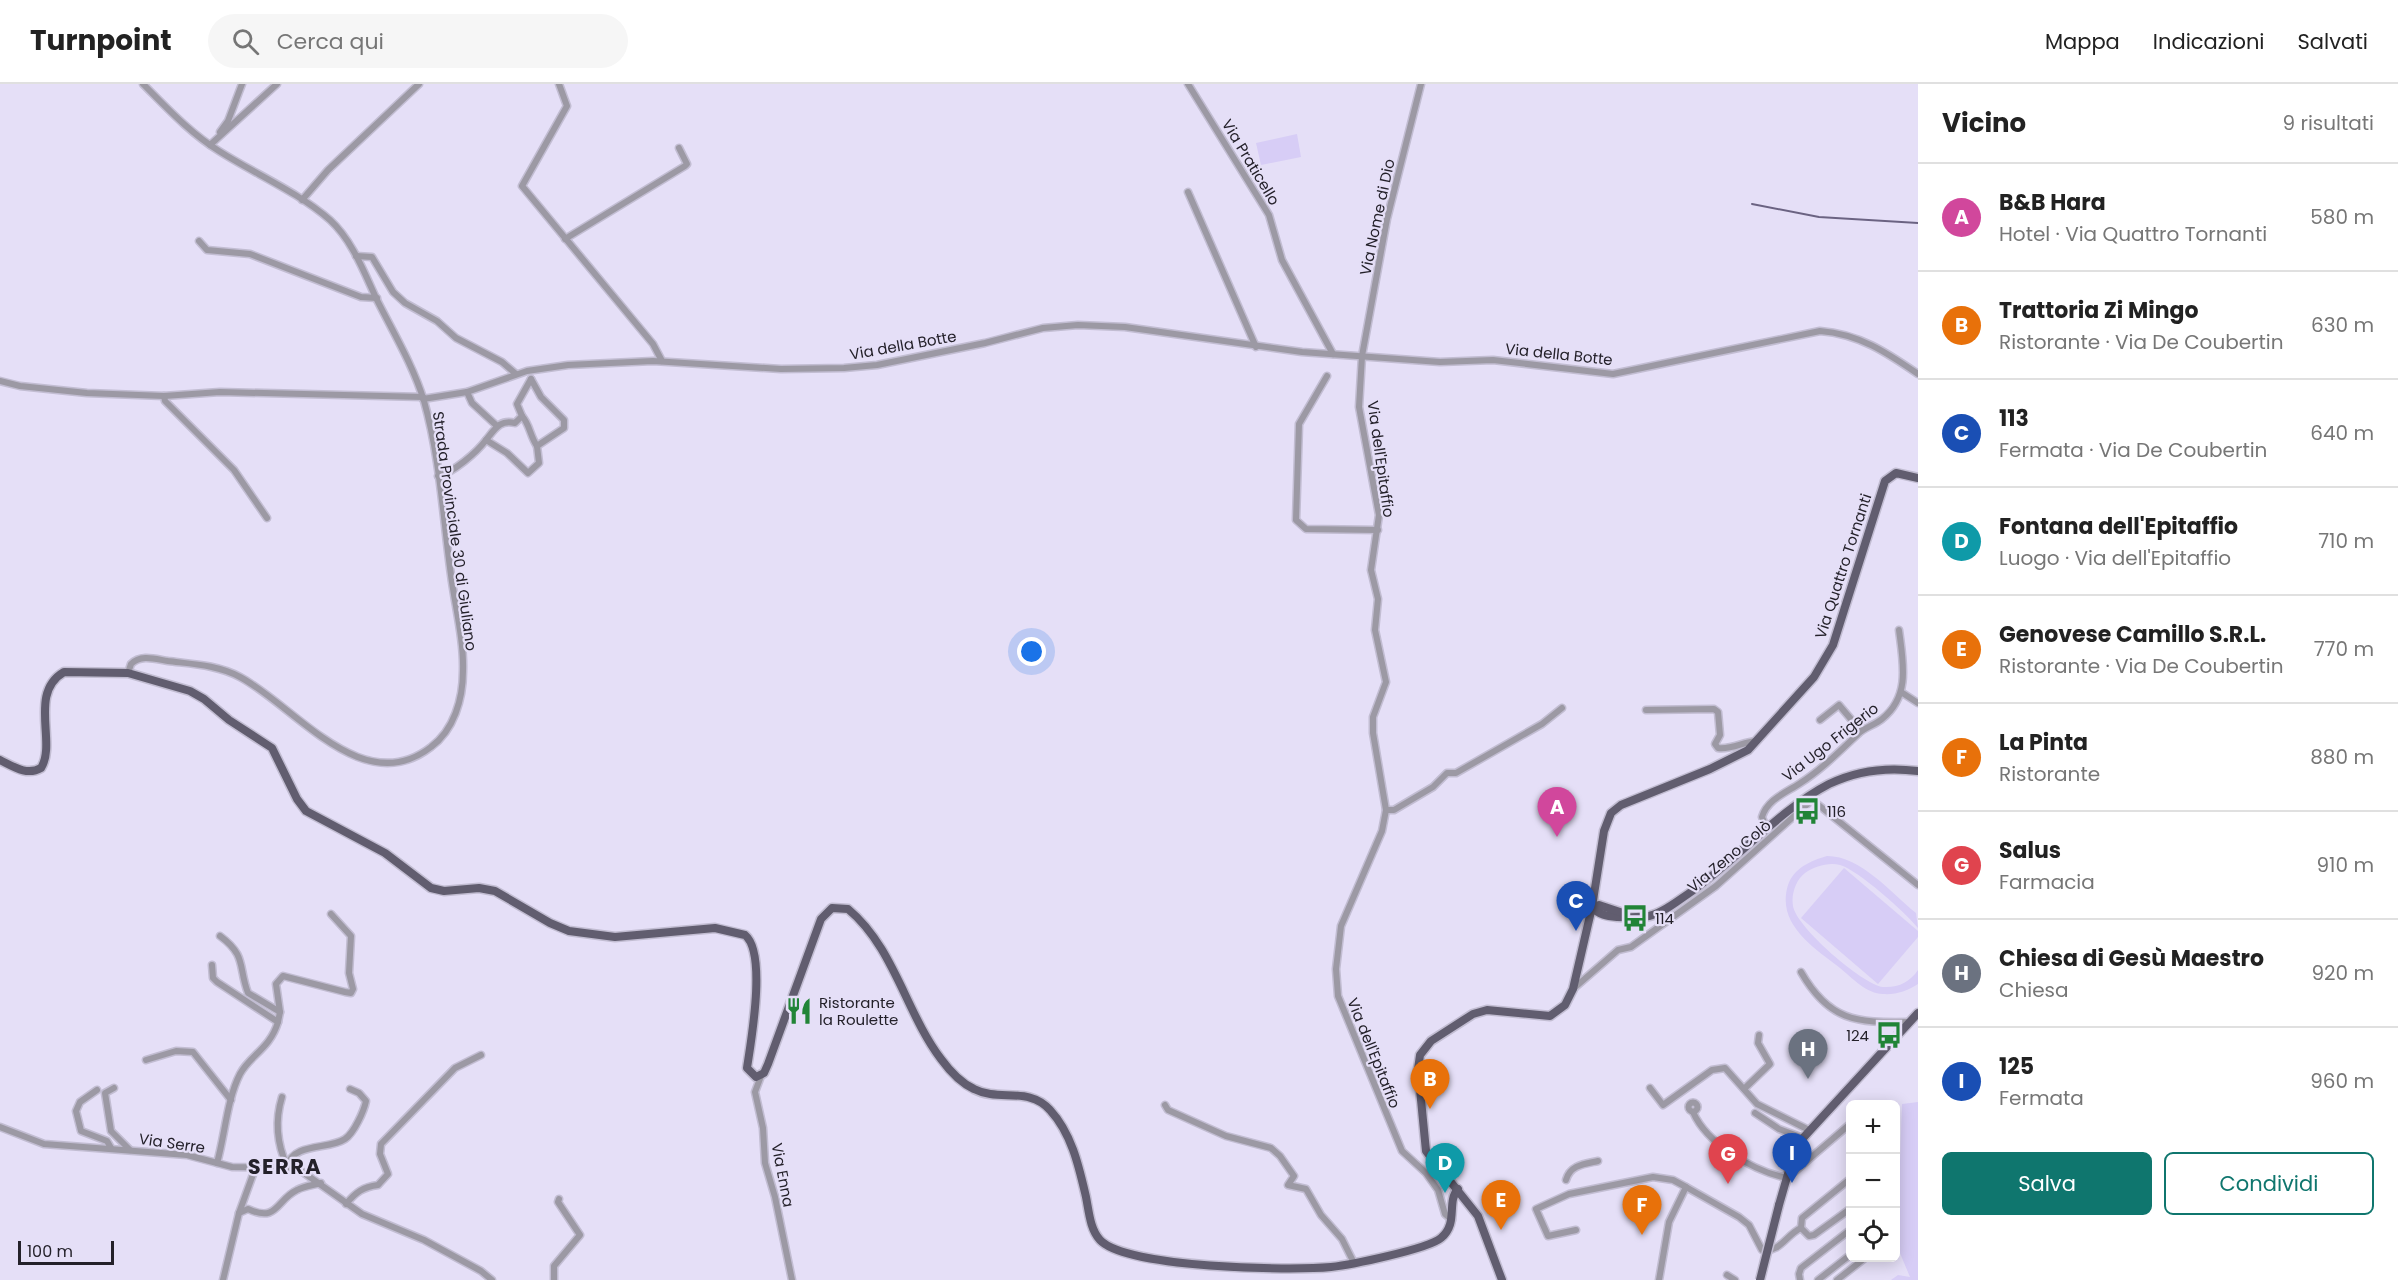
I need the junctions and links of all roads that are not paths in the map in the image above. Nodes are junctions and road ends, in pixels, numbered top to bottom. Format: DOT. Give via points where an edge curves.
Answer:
graph roads {
  1 [pos="143,84"];
  2 [pos="242,84"];
  3 [pos="277,84"];
  4 [pos="419,84"];
  5 [pos="559,84"];
  6 [pos="1188,84"];
  7 [pos="1421,84"];
  8 [pos="210,145"];
  9 [pos="679,148"];
  10 [pos="1188,192"];
  11 [pos="302,200"];
  12 [pos="565,239"];
  13 [pos="199,241"];
  14 [pos="356,256"];
  15 [pos="376,298"];
  16 [pos="1256,347"];
  17 [pos="1333,354"];
  18 [pos="1362,356"];
  19 [pos="662,361"];
  20 [pos="516,374"];
  21 [pos="1918,374"];
  22 [pos="1328,376"];
  23 [pos="0,381"];
  24 [pos="467,392"];
  25 [pos="164,396"];
  26 [pos="423,398"];
  27 [pos="522,416"];
  28 [pos="497,426"];
  29 [pos="486,440"];
  30 [pos="537,446"];
  31 [pos="438,476"];
  32 [pos="1918,478"];
  33 [pos="267,518"];
  34 [pos="1378,530"];
  35 [pos="1899,630"];
  36 [pos="128,673"];
  37 [pos="1901,692"];
  38 [pos="1918,703"];
  39 [pos="1562,708"];
  40 [pos="1646,710"];
  41 [pos="1820,720"];
  42 [pos="1861,731"];
  43 [pos="1756,741"];
  44 [pos="0,760"];
  45 [pos="1918,771"];
  46 [pos="1810,798"];
  47 [pos="1386,810"];
  48 [pos="1767,830"];
  49 [pos="1597,874"];
  50 [pos="1918,885"];
  51 [pos="1592,907"];
  52 [pos="1610,913"];
  53 [pos="331,914"];
  54 [pos="1587,927"];
  55 [pos="220,936"];
  56 [pos="212,965"];
  57 [pos="1801,972"];
  58 [pos="1572,989"];
  59 [pos="280,1012"];
  60 [pos="1918,1013"];
  61 [pos="278,1022"];
  62 [pos="1909,1022"];
  63 [pos="1759,1035"];
  64 [pos="481,1055"];
  65 [pos="146,1060"];
  66 [pos="761,1076"];
  67 [pos="114,1088"];
  68 [pos="1650,1088"];
  69 [pos="350,1089"];
  70 [pos="1744,1089"];
  71 [pos="97,1090"];
  72 [pos="282,1097"];
  73 [pos="231,1100"];
  74 [pos="1165,1105"];
  75 [pos="1693,1112"];
  76 [pos="1755,1113"];
  77 [pos="0,1127"];
  78 [pos="1846,1128"];
  79 [pos="1809,1131"];
  80 [pos="1803,1138"];
  81 [pos="111,1148"];
  82 [pos="130,1150"];
  83 [pos="1598,1161"];
  84 [pos="217,1163"];
  85 [pos="287,1166"];
  86 [pos="255,1169"];
  87 [pos="1787,1178"];
  88 [pos="1566,1180"];
  89 [pos="321,1183"];
  90 [pos="1846,1183"];
  91 [pos="1686,1187"];
  92 [pos="1458,1189"];
  93 [pos="559,1199"];
  94 [pos="346,1204"];
  95 [pos="239,1213"];
  96 [pos="1846,1213"];
  97 [pos="1453,1220"];
  98 [pos="1801,1228"];
  99 [pos="1576,1230"];
  100 [pos="1846,1234"];
  101 [pos="1846,1259"];
  102 [pos="1859,1262"];
  103 [pos="1353,1263"];
  104 [pos="1727,1275"];
  105 [pos="223,1280"];
  106 [pos="492,1280"];
  107 [pos="554,1280"];
  108 [pos="792,1280"];
  109 [pos="1502,1280"];
  110 [pos="1659,1280"];
  111 [pos="1735,1280"];
  112 [pos="1760,1280"];
  113 [pos="1800,1280"];
  114 [pos="1818,1280"];
  115 [pos="1837,1280"];
  1 -- 8 [label="street, Strada Provinciale 30 di Giuliano"];
  2 -- 8 [label="street" via="228,121"];
  3 -- 8 [label="street"];
  4 -- 11 [label="street"];
  5 -- 12 [label="street" via="567,106 522,186"];
  6 -- 17 [label="street, Via Praticello" via="1269,215 1282,260"];
  7 -- 18 [label="street, Via Nome di Dio" via="1387,219"];
  8 -- 11 [label="street, Strada Provinciale 30 di Giuliano"];
  9 -- 12 [label="street" via="685,166"];
  10 -- 16 [label="street"];
  11 -- 14 [label="street, Strada Provinciale 30 di Giuliano" via="333,222"];
  12 -- 19 [label="street" via="653,344"];
  13 -- 15 [label="street" via="207,250 250,254 361,297"];
  14 -- 15 [label="street, Strada Provinciale 30 di Giuliano"];
  14 -- 20 [label="street" via="372,256 393,292 405,303"];
  15 -- 26 [label="street, Strada Provinciale 30 di Giuliano"];
  16 -- 17 [label="street, Via della Botte"];
  16 -- 19 [label="street, Via della Botte" via="1125,327 1078,325 1034,330 855,367 781,369"];
  17 -- 18 [label="street, Via della Botte"];
  18 -- 21 [label="street, Via della Botte" via="1440,362 1493,360 1613,374 1820,331 1844,333"];
  18 -- 34 [label="street, Via dell'Epitaffio" via="1359,407 1379,515"];
  19 -- 20 [label="street, Via della Botte" via="568,365"];
  20 -- 24 [label="street, Via della Botte"];
  22 -- 34 [label="street, Via dell'Epitaffio" via="1299,423 1296,520 1306,529"];
  23 -- 25 [label="street, Via della Botte" via="47,390"];
  24 -- 26 [label="street, Via della Botte"];
  24 -- 28 [label="street" via="481,413"];
  25 -- 26 [label="street, Via della Botte" via="220,392"];
  25 -- 33 [label="street" via="234,470"];
  26 -- 31 [label="street, Strada Provinciale 30 di Giuliano"];
  27 -- 28 [label="street" via="515,423"];
  27 -- 30 [label="street"];
  27 -- 30 [label="street" via="517,404 531,379 541,397 564,420 561,432"];
  28 -- 29 [label="street"];
  29 -- 30 [label="street" via="511,456 526,472 539,463"];
  29 -- 31 [label="street" via="478,451"];
  31 -- 36 [label="street, Strada Provinciale 30 di Giuliano" via="463,670 451,723 438,741 419,756 376,763 357,759 259,688 216,668 142,657 131,664"];
  32 -- 43 [label="main road, Via Quattro Tornanti" via="1896,473 1885,481 1833,645 1814,677"];
  34 -- 47 [label="street, Via dell'Epitaffio" via="1371,570 1378,599 1375,630 1386,681 1373,717 1373,733"];
  35 -- 37 [label="street" via="1904,674"];
  36 -- 44 [label="main road" via="72,671 57,676 46,708 48,751 41,768 25,771"];
  36 -- 66 [label="main road" via="190,691 265,742 276,753 306,811 385,853 431,888 495,891 550,923 591,935 633,937 715,928 745,935 753,948 756,987 747,1068 750,1074"];
  37 -- 38 [label="street"];
  37 -- 42 [label="street, Via Ugo Frigerio" via="1882,719"];
  39 -- 47 [label="street" via="1519,738 1456,773 1447,773 1433,787 1394,810"];
  40 -- 43 [label="street" via="1714,709 1720,722 1715,744 1718,748"];
  41 -- 42 [label="street" via="1839,705"];
  42 -- 48 [label="street, Via Ugo Frigerio" via="1811,776 1773,800 1762,817"];
  43 -- 49 [label="main road, Via Quattro Tornanti" via="1748,750 1710,769 1616,808 1604,831"];
  45 -- 46 [label="main road" via="1894,769 1858,774 1831,783"];
  46 -- 48 [label="main road"];
  46 -- 50 [label="street"];
  46 -- 58 [label="street, Via Zeno Colò" via="1716,886 1631,947 1618,950"];
  47 -- 97 [label="street, Via dell'Epitaffio" via="1382,831 1341,926 1336,969 1338,996 1402,1151 1426,1173 1438,1190 1444,1214"];
  48 -- 52 [label="main road" via="1711,878 1651,916 1635,918"];
  49 -- 51 [label="main road, Via Quattro Tornanti"];
  49 -- 52 [label="main road" via="1601,901"];
  51 -- 52 [label="main road" via="1599,905"];
  51 -- 54 [label="main road, Via Quattro Tornanti"];
  52 -- 54 [label="main road" via="1594,919"];
  53 -- 59 [label="street" via="351,936 351,993 283,976 276,984"];
  54 -- 58 [label="main road, Via Quattro Tornanti"];
  55 -- 59 [label="street" via="241,960 248,993"];
  56 -- 61 [label="street" via="217,982"];
  57 -- 62 [label="street" via="1823,1004 1848,1018 1876,1023"];
  58 -- 92 [label="main road" via="1565,1005 1550,1016 1488,1010 1473,1014 1440,1034 1420,1055 1426,1151"];
  59 -- 61 [label="street"];
  60 -- 62 [label="main road"];
  61 -- 73 [label="street" via="264,1047 241,1072"];
  62 -- 79 [label="main road"];
  63 -- 70 [label="street" via="1758,1043 1770,1064"];
  64 -- 94 [label="street" via="455,1068 381,1144 380,1154 388,1174 378,1185 356,1192"];
  65 -- 73 [label="street" via="176,1051 193,1052"];
  66 -- 103 [label="main road" via="821,919 827,910 843,907 871,933 931,1045 954,1074 974,1090 1025,1095 1051,1110 1076,1157 1094,1232 1107,1246 1170,1263 1332,1267"];
  66 -- 108 [label="street, Via Enna" via="755,1092 765,1163"];
  67 -- 82 [label="street" via="105,1093 111,1131"];
  68 -- 70 [label="street" via="1663,1105 1712,1070 1725,1068"];
  69 -- 85 [label="street" via="366,1101 349,1135 336,1143 300,1152"];
  70 -- 79 [label="street" via="1757,1104"];
  71 -- 81 [label="street" via="80,1102 76,1111 81,1131 107,1141"];
  72 -- 85 [label="street" via="278,1136"];
  73 -- 84 [label="street"];
  74 -- 103 [label="street" via="1168,1110 1216,1132 1277,1153 1294,1176 1288,1185 1306,1189 1321,1215 1342,1239"];
  75 -- 87 [label="street" via="1711,1135 1740,1158"];
  76 -- 80 [label="street" via="1779,1129"];
  77 -- 81 [label="street, Via Serre" via="44,1144"];
  78 -- 87 [label="street"];
  79 -- 80 [label="main road"];
  80 -- 87 [label="main road"];
  81 -- 82 [label="street, Via Serre"];
  82 -- 84 [label="street, Via Serre" via="187,1155"];
  83 -- 88 [label="street" via="1579,1165 1568,1172"];
  84 -- 86 [label="street, Via Serre"];
  85 -- 86 [label="street, Via Serre"];
  85 -- 89 [label="street"];
  86 -- 95 [label="street"];
  87 -- 112 [label="main road, bridge"];
  89 -- 94 [label="street"];
  89 -- 95 [label="street" via="296,1190 276,1210 260,1215 248,1209"];
  90 -- 98 [label="street" via="1802,1218"];
  91 -- 98 [label="street" via="1749,1225 1762,1250 1770,1252"];
  91 -- 99 [label="street" via="1653,1176 1569,1194 1536,1209 1548,1236"];
  91 -- 110 [label="street" via="1669,1222"];
  92 -- 97 [label="main road" via="1453,1196"];
  92 -- 109 [label="main road" via="1478,1216"];
  93 -- 107 [label="street" via="580,1235 554,1266"];
  94 -- 106 [label="street" via="424,1240"];
  95 -- 105 [label="street"];
  96 -- 98 [label="street" via="1814,1235 1809,1236"];
  97 -- 103 [label="main road" via="1440,1239"];
  100 -- 113 [label="street" via="1801,1268"];
  101 -- 114 [label="street"];
  102 -- 115 [label="street"];
  104 -- 111 [label="street"];
}
